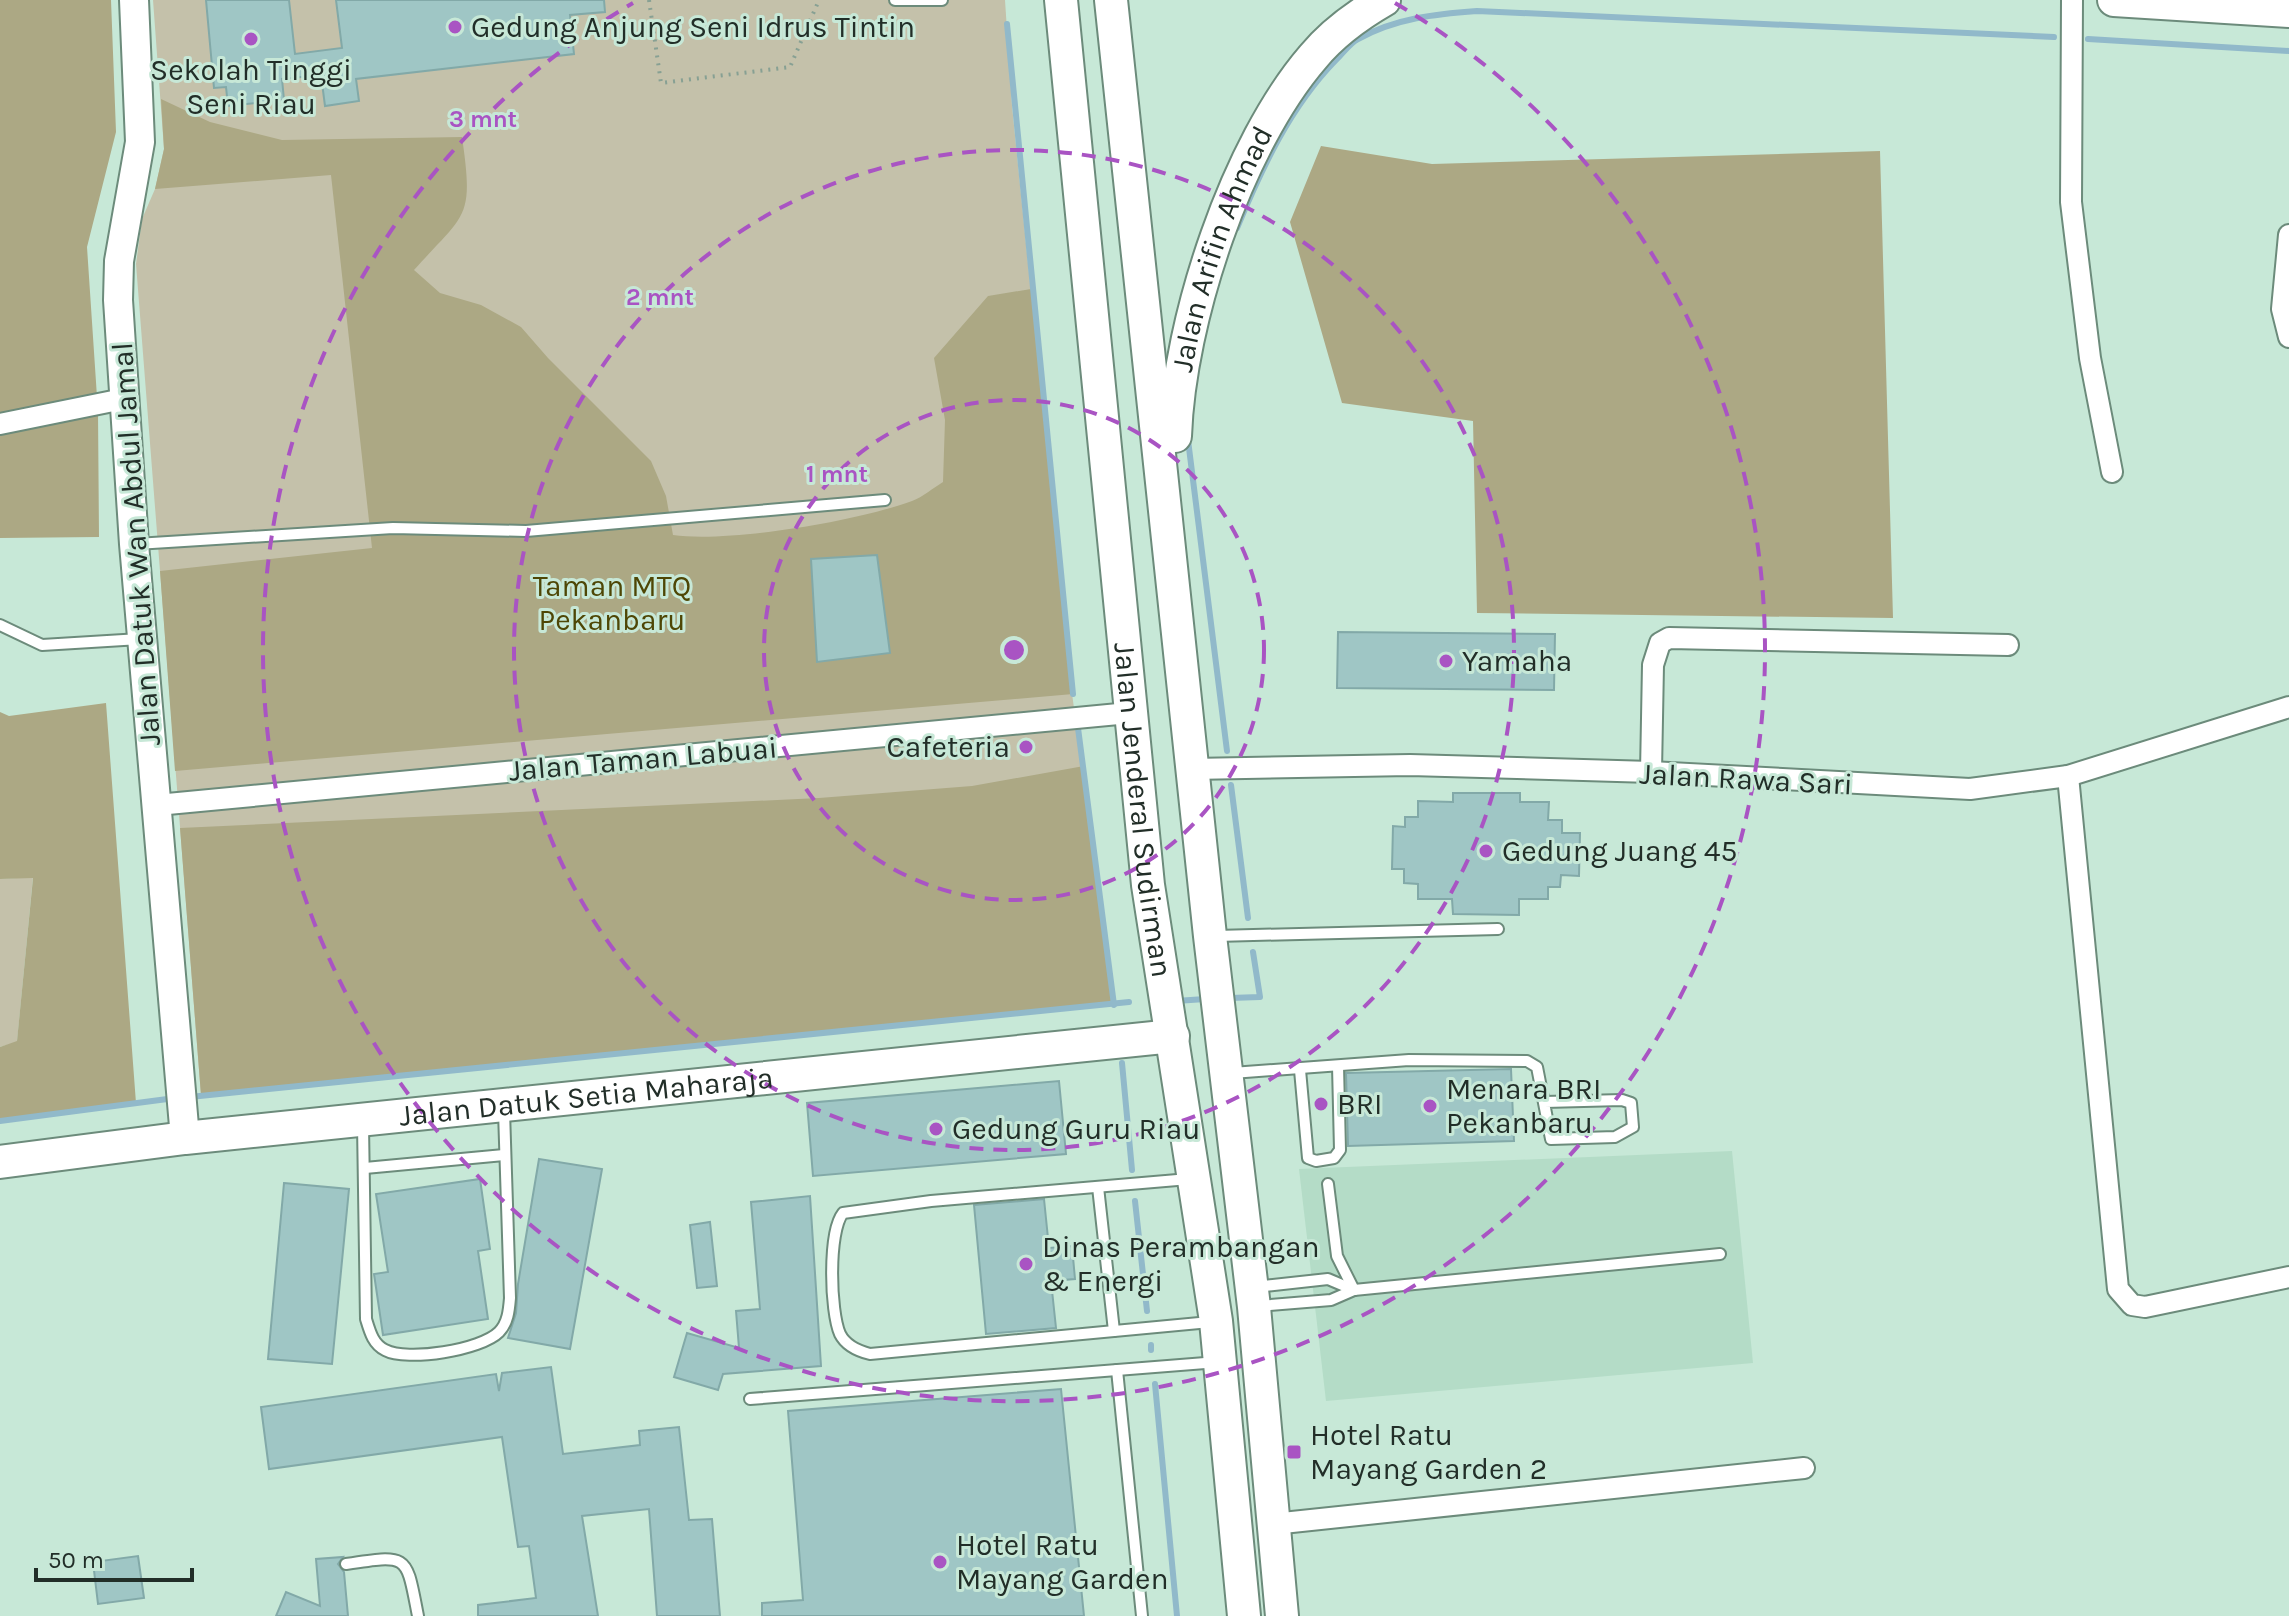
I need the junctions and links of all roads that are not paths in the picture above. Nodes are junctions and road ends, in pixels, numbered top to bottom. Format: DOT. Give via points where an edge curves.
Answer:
graph roads {
  1 [pos="134,0"];
  2 [pos="895,0"];
  3 [pos="942,0"];
  4 [pos="1061,0"];
  5 [pos="1111,0"];
  6 [pos="1384,0"];
  7 [pos="2072,0"];
  8 [pos="2114,0"];
  9 [pos="2289,11"];
  10 [pos="2289,235"];
  11 [pos="2289,337"];
  12 [pos="123,399"];
  13 [pos="0,424"];
  14 [pos="2112,472"];
  15 [pos="885,500"];
  16 [pos="134,544"];
  17 [pos="1168,549"];
  18 [pos="0,625"];
  19 [pos="142,639"];
  20 [pos="2008,645"];
  21 [pos="2289,707"];
  22 [pos="1129,713"];
  23 [pos="1192,769"];
  24 [pos="1651,772"];
  25 [pos="2068,776"];
  26 [pos="157,805"];
  27 [pos="1498,929"];
  28 [pos="1210,936"];
  29 [pos="1173,1036"];
  30 [pos="1338,1066"];
  31 [pos="1300,1070"];
  32 [pos="1226,1073"];
  33 [pos="1545,1102"];
  34 [pos="504,1105"];
  35 [pos="363,1119"];
  36 [pos="185,1138"];
  37 [pos="504,1155"];
  38 [pos="0,1162"];
  39 [pos="365,1168"];
  40 [pos="1195,1178"];
  41 [pos="1328,1184"];
  42 [pos="1098,1187"];
  43 [pos="1720,1254"];
  44 [pos="2289,1277"];
  45 [pos="1354,1290"];
  46 [pos="1253,1297"];
  47 [pos="1216,1321"];
  48 [pos="1114,1331"];
  49 [pos="1220,1362"];
  50 [pos="1117,1370"];
  51 [pos="750,1399"];
  52 [pos="1804,1468"];
  53 [pos="1273,1524"];
  54 [pos="346,1564"];
  55 [pos="418,1616"];
  56 [pos="1142,1616"];
  57 [pos="1244,1616"];
  58 [pos="1282,1616"];
  1 -- 12 [label="street, Jalan Datuk Wan Abdul Jamal" via="140,142 119,261"];
  2 -- 3 [label="lane"];
  4 -- 22 [label="main road, Jalan Jenderal Sudirman"];
  5 -- 17 [label="main road, Jalan Jenderal Sudirman"];
  6 -- 17 [label="main road, Jalan Arifin Ahmad" via="1328,41 1277,104 1226,218 1183,354"];
  7 -- 14 [label="street" via="2071,202 2090,358"];
  8 -- 9 [label="main road"];
  10 -- 11 [label="street" via="2282,309"];
  12 -- 13 [label="street"];
  12 -- 16 [label="street, Jalan Datuk Wan Abdul Jamal"];
  15 -- 16 [label="lane" via="526,531 393,528"];
  16 -- 19 [label="street, Jalan Datuk Wan Abdul Jamal"];
  17 -- 23 [label="main road, Jalan Jenderal Sudirman"];
  18 -- 19 [label="lane" via="42,645"];
  19 -- 26 [label="street, Jalan Datuk Wan Abdul Jamal"];
  20 -- 24 [label="street" via="1669,638 1660,643 1653,665"];
  21 -- 25 [label="street, Jalan Rawa Sari"];
  22 -- 26 [label="street, Jalan Taman Labuai"];
  22 -- 29 [label="main road, Jalan Jenderal Sudirman" via="1148,885"];
  23 -- 24 [label="street, Jalan Rawa Sari" via="1410,765"];
  23 -- 28 [label="main road, Jalan Jenderal Sudirman"];
  24 -- 25 [label="street, Jalan Rawa Sari" via="1930,789 2012,786"];
  25 -- 44 [label="street" via="2118,1289 2132,1305 2145,1307"];
  26 -- 36 [label="street, Jalan Datuk Wan Abdul Jamal"];
  27 -- 28 [label="lane"];
  28 -- 32 [label="main road, Jalan Jenderal Sudirman"];
  29 -- 34 [label="main road, Jalan Datuk Setia Maharaja"];
  29 -- 40 [label="main road, Jalan Jenderal Sudirman"];
  30 -- 31 [label="lane"];
  30 -- 31 [label="lane" via="1340,1150 1326,1161 1308,1158"];
  30 -- 33 [label="lane" via="1409,1060 1527,1061 1537,1067"];
  31 -- 32 [label="lane"];
  32 -- 46 [label="main road, Jalan Jenderal Sudirman"];
  33 -- 33 [label="lane" via="1555,1140 1615,1137 1633,1127 1631,1103 1622,1100"];
  34 -- 35 [label="main road, Jalan Datuk Setia Maharaja"];
  34 -- 37 [label="lane"];
  35 -- 36 [label="main road, Jalan Datuk Setia Maharaja"];
  35 -- 39 [label="lane"];
  36 -- 38 [label="main road, Jalan Datuk Setia Maharaja"];
  37 -- 39 [label="lane"];
  37 -- 39 [label="lane" via="508,1319 485,1342 431,1353 397,1355 382,1349 370,1335"];
  40 -- 42 [label="lane"];
  40 -- 47 [label="main road, Jalan Jenderal Sudirman"];
  41 -- 45 [label="lane" via="1337,1256"];
  42 -- 48 [label="lane"];
  42 -- 48 [label="lane" via="843,1213 833,1237 835,1313 841,1336 854,1349 870,1354"];
  43 -- 45 [label="lane"];
  45 -- 46 [label="lane" via="1331,1300"];
  45 -- 46 [label="lane" via="1328,1279"];
  46 -- 53 [label="main road, Jalan Jenderal Sudirman"];
  47 -- 48 [label="lane"];
  47 -- 49 [label="main road, Jalan Jenderal Sudirman"];
  49 -- 50 [label="lane"];
  49 -- 57 [label="main road, Jalan Jenderal Sudirman"];
  50 -- 51 [label="lane"];
  50 -- 56 [label="lane"];
  52 -- 53 [label="street"];
  53 -- 58 [label="main road, Jalan Jenderal Sudirman"];
  54 -- 55 [label="lane" via="391,1558 403,1562"];
}
